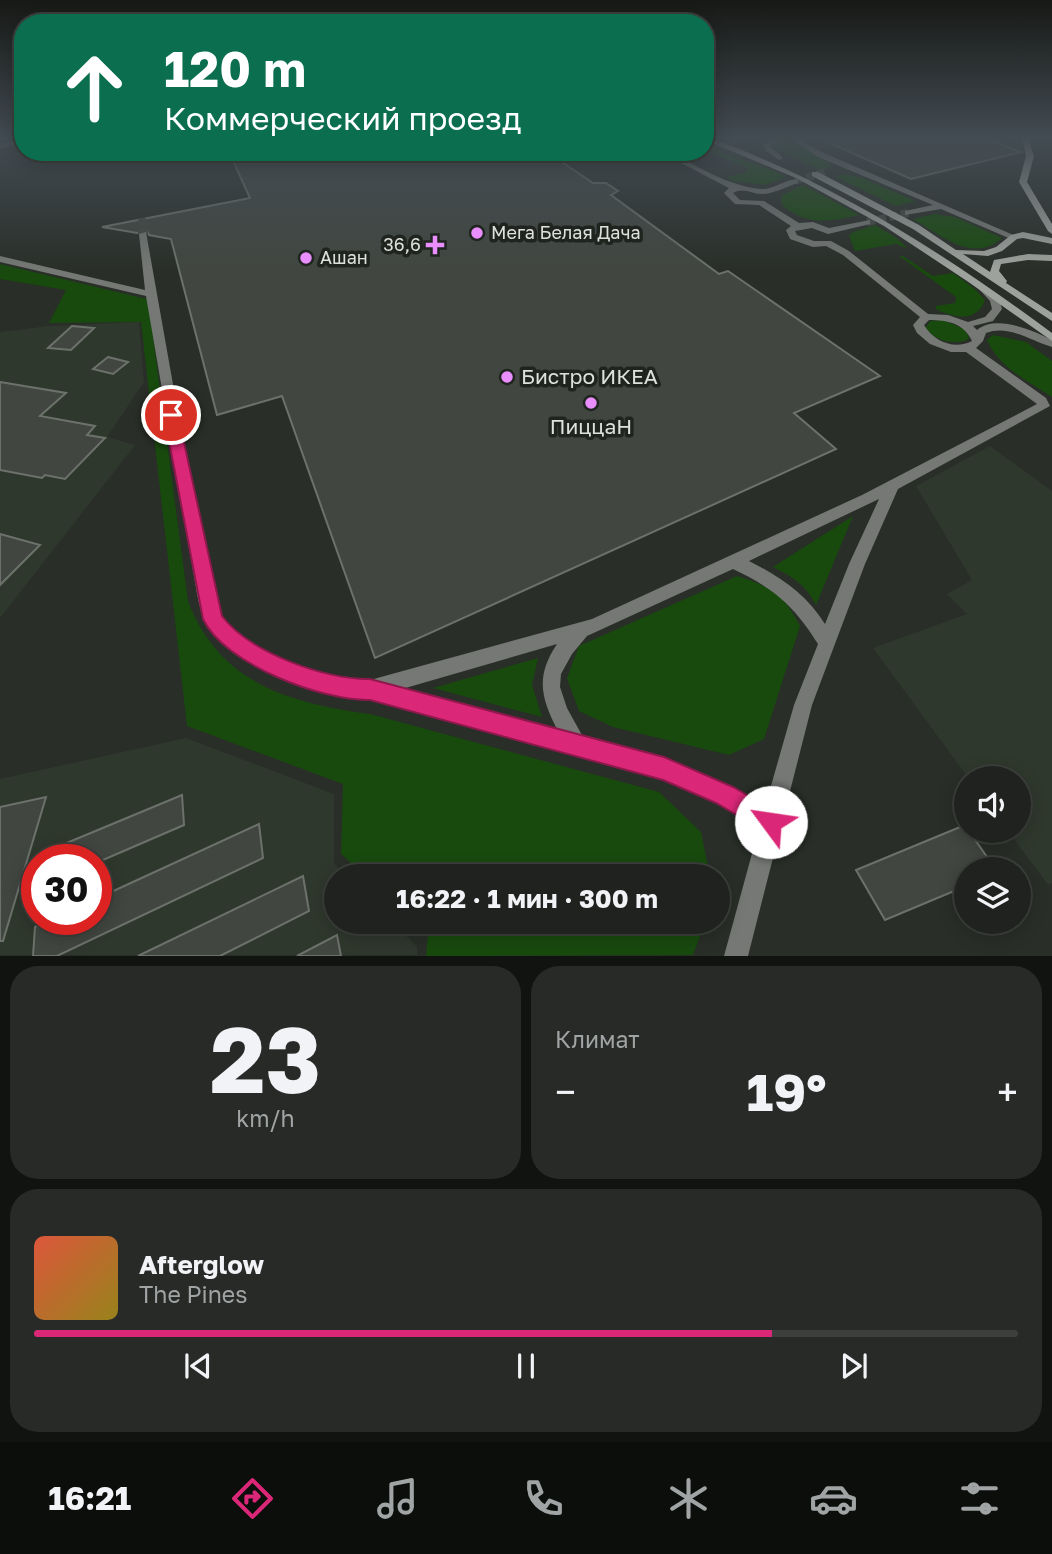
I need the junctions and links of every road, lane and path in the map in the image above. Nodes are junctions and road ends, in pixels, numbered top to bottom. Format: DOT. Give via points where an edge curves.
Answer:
graph roads {
  1 [pos="724,183"];
  2 [pos="790,183"];
  3 [pos="811,183"];
  4 [pos="831,183"];
  5 [pos="886,183"];
  6 [pos="1023,183"];
  7 [pos="735,188"];
  8 [pos="763,192"];
  9 [pos="761,204"];
  10 [pos="942,206"];
  11 [pos="908,213"];
  12 [pos="867,222"];
  13 [pos="797,226"];
  14 [pos="1050,228"];
  15 [pos="828,231"];
  16 [pos="144,234"];
  17 [pos="1030,236"];
  18 [pos="1012,238"];
  19 [pos="1052,242"];
  20 [pos="828,243"];
  21 [pos="949,247"];
  22 [pos="1047,258"];
  23 [pos="0,259"];
  24 [pos="982,287"];
  25 [pos="1014,291"];
  26 [pos="151,294"];
  27 [pos="926,317"];
  28 [pos="1052,318"];
  29 [pos="952,319"];
  30 [pos="1052,341"];
  31 [pos="972,344"];
  32 [pos="892,486"];
  33 [pos="735,562"];
  34 [pos="584,630"];
  35 [pos="826,641"];
  36 [pos="370,690"];
  37 [pos="578,747"];
  38 [pos="771,822"];
  39 [pos="736,956"];
  1 -- 7 [label="street"];
  2 -- 8 [label="street"];
  3 -- 24 [label="main road" via="860,207"];
  4 -- 21 [label="main road"];
  5 -- 10 [label="street"];
  6 -- 14 [label="main road"];
  7 -- 8 [label="street"];
  7 -- 9 [label="street" via="728,193 732,199"];
  8 -- 9 [label="street" via="768,198"];
  9 -- 13 [label="street"];
  10 -- 11 [label="street"];
  10 -- 18 [label="street"];
  12 -- 15 [label="street"];
  13 -- 15 [label="street" via="813,225"];
  13 -- 20 [label="street" via="790,230 799,240"];
  14 -- 17 [label="main road"];
  15 -- 20 [label="street" via="834,238"];
  16 -- 26 [label="street"];
  17 -- 18 [label="main road"];
  17 -- 19 [label="main road"];
  18 -- 21 [label="main road" via="985,254"];
  18 -- 22 [label="main road" via="1023,252"];
  20 -- 27 [label="street"];
  21 -- 25 [label="main road"];
  22 -- 25 [label="main road" via="997,262 997,276"];
  23 -- 26 [label="street"];
  24 -- 29 [label="street" via="998,304 994,314 975,323"];
  24 -- 30 [label="main road"];
  25 -- 28 [label="main road"];
  26 -- 36 [label="street" via="213,619 223,634 272,664 300,676"];
  27 -- 29 [label="street"];
  27 -- 31 [label="street" via="918,325 924,336 941,345"];
  29 -- 31 [label="street" via="970,328"];
  30 -- 31 [label="street" via="1002,327 981,330"];
  31 -- 32 [label="street" via="1044,405"];
  32 -- 33 [label="street"];
  32 -- 35 [label="street"];
  33 -- 34 [label="street"];
  33 -- 35 [label="street" via="789,592 807,609"];
  34 -- 36 [label="street"];
  34 -- 37 [label="street" via="562,649 551,676 552,696"];
  35 -- 38 [label="street"];
  36 -- 37 [label="street"];
  37 -- 38 [label="street" via="664,769"];
  38 -- 39 [label="street"];
}
